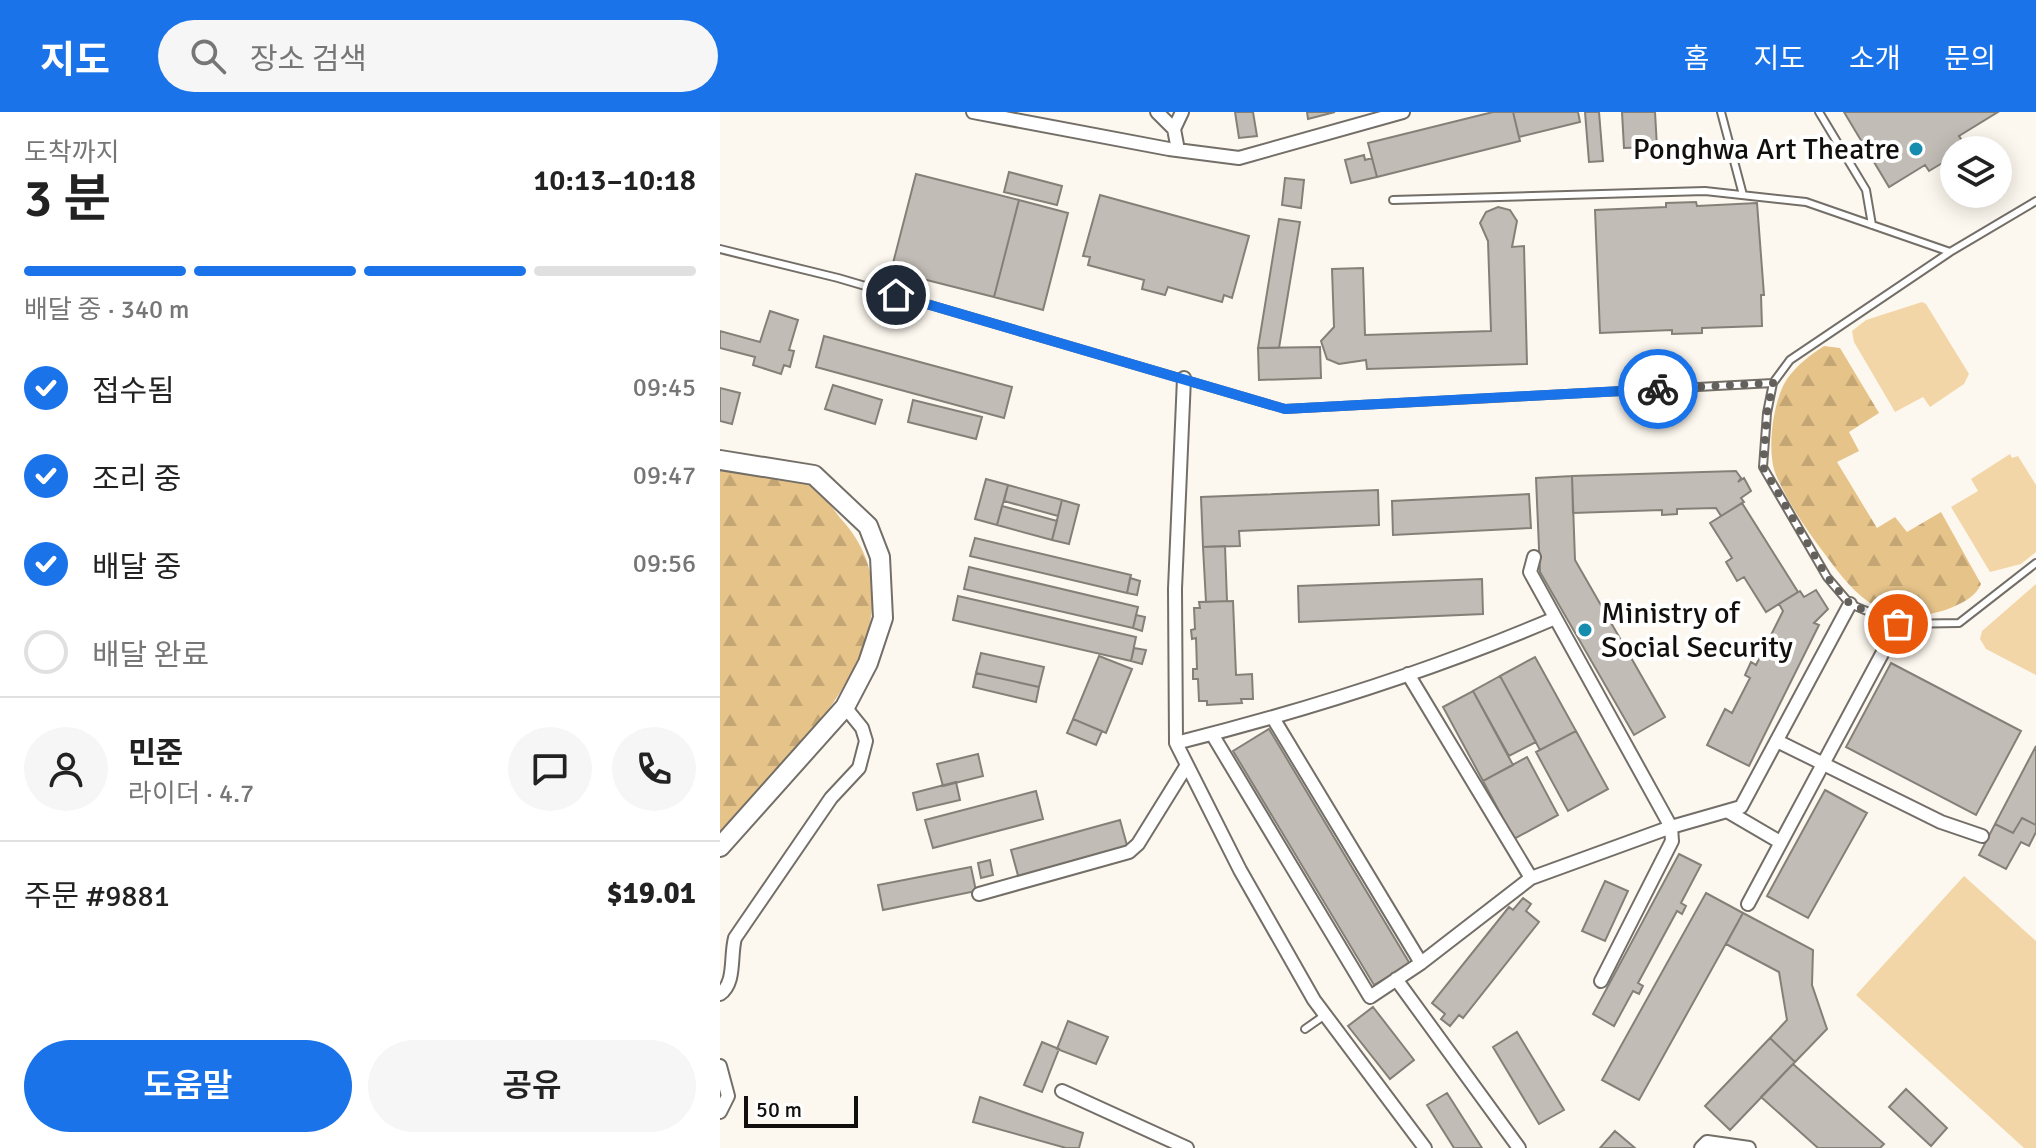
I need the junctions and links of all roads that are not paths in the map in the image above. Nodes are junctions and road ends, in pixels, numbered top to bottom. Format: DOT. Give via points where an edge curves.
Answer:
graph roads {
  1 [pos="973,112"];
  2 [pos="1157,112"];
  3 [pos="1182,112"];
  4 [pos="1403,112"];
  5 [pos="1721,112"];
  6 [pos="1819,112"];
  7 [pos="1174,129"];
  8 [pos="1178,150"];
  9 [pos="1743,195"];
  10 [pos="1393,200"];
  11 [pos="2036,201"];
  12 [pos="1872,225"];
  13 [pos="720,249"];
  14 [pos="1950,252"];
  15 [pos="1184,378"];
  16 [pos="1773,383"];
  17 [pos="720,460"];
  18 [pos="1534,557"];
  19 [pos="2036,563"];
  20 [pos="1850,604"];
  21 [pos="1553,619"];
  22 [pos="1898,624"];
  23 [pos="1408,674"];
  24 [pos="845,707"];
  25 [pos="1273,718"];
  26 [pos="1212,734"];
  27 [pos="1777,741"];
  28 [pos="1176,743"];
  29 [pos="1822,763"];
  30 [pos="1187,765"];
  31 [pos="1727,811"];
  32 [pos="1671,827"];
  33 [pos="1982,836"];
  34 [pos="1780,842"];
  35 [pos="720,847"];
  36 [pos="1531,878"];
  37 [pos="979,894"];
  38 [pos="1748,904"];
  39 [pos="1421,963"];
  40 [pos="1396,979"];
  41 [pos="1601,981"];
  42 [pos="720,994"];
  43 [pos="1325,1015"];
  44 [pos="1305,1029"];
  45 [pos="720,1066"];
  46 [pos="1062,1091"];
  47 [pos="720,1112"];
  48 [pos="1187,1148"];
  49 [pos="1425,1148"];
  50 [pos="1519,1148"];
  51 [pos="1701,1148"];
  52 [pos="1749,1148"];
  1 -- 8 [label="street"];
  2 -- 7 [label="street"];
  3 -- 7 [label="street"];
  4 -- 8 [label="street" via="1239,158"];
  5 -- 9 [label="lane"];
  6 -- 12 [label="lane" via="1866,190"];
  7 -- 8 [label="street"];
  9 -- 10 [label="lane" via="1705,191"];
  9 -- 12 [label="lane" via="1806,202"];
  11 -- 14 [label="lane"];
  12 -- 14 [label="lane"];
  13 -- 15 [label="lane"];
  14 -- 16 [label="lane" via="1790,360"];
  15 -- 16 [label="lane" via="1285,409"];
  15 -- 28 [label="street" via="1175,589"];
  16 -- 20 [label="lane" via="1763,467 1827,577"];
  17 -- 24 [label="street" via="814,475 868,526 880,557 883,618"];
  18 -- 21 [label="street" via="1530,572"];
  19 -- 22 [label="lane" via="1959,623"];
  20 -- 22 [label="lane"];
  20 -- 27 [label="street"];
  21 -- 23 [label="street"];
  21 -- 32 [label="street"];
  22 -- 29 [label="street"];
  23 -- 25 [label="street"];
  23 -- 36 [label="street"];
  24 -- 35 [label="street"];
  24 -- 42 [label="street" via="866,741 859,768 823,808 735,938 731,978"];
  25 -- 26 [label="street"];
  25 -- 39 [label="street"];
  26 -- 28 [label="street"];
  26 -- 40 [label="street" via="1370,997"];
  27 -- 29 [label="street"];
  27 -- 31 [label="street" via="1741,807"];
  28 -- 30 [label="street"];
  29 -- 33 [label="street" via="1941,822"];
  29 -- 34 [label="street"];
  30 -- 37 [label="street" via="1129,852"];
  30 -- 43 [label="street" via="1240,870"];
  31 -- 32 [label="street"];
  31 -- 34 [label="street"];
  32 -- 36 [label="street"];
  32 -- 41 [label="street" via="1672,841"];
  34 -- 38 [label="street"];
  36 -- 39 [label="street"];
  39 -- 40 [label="street"];
  40 -- 50 [label="street"];
  43 -- 44 [label="lane"];
  43 -- 49 [label="street"];
  45 -- 47 [label="street" via="728,1096"];
  46 -- 48 [label="street"];
  51 -- 52 [label="street" via="1707,1142"];
}
